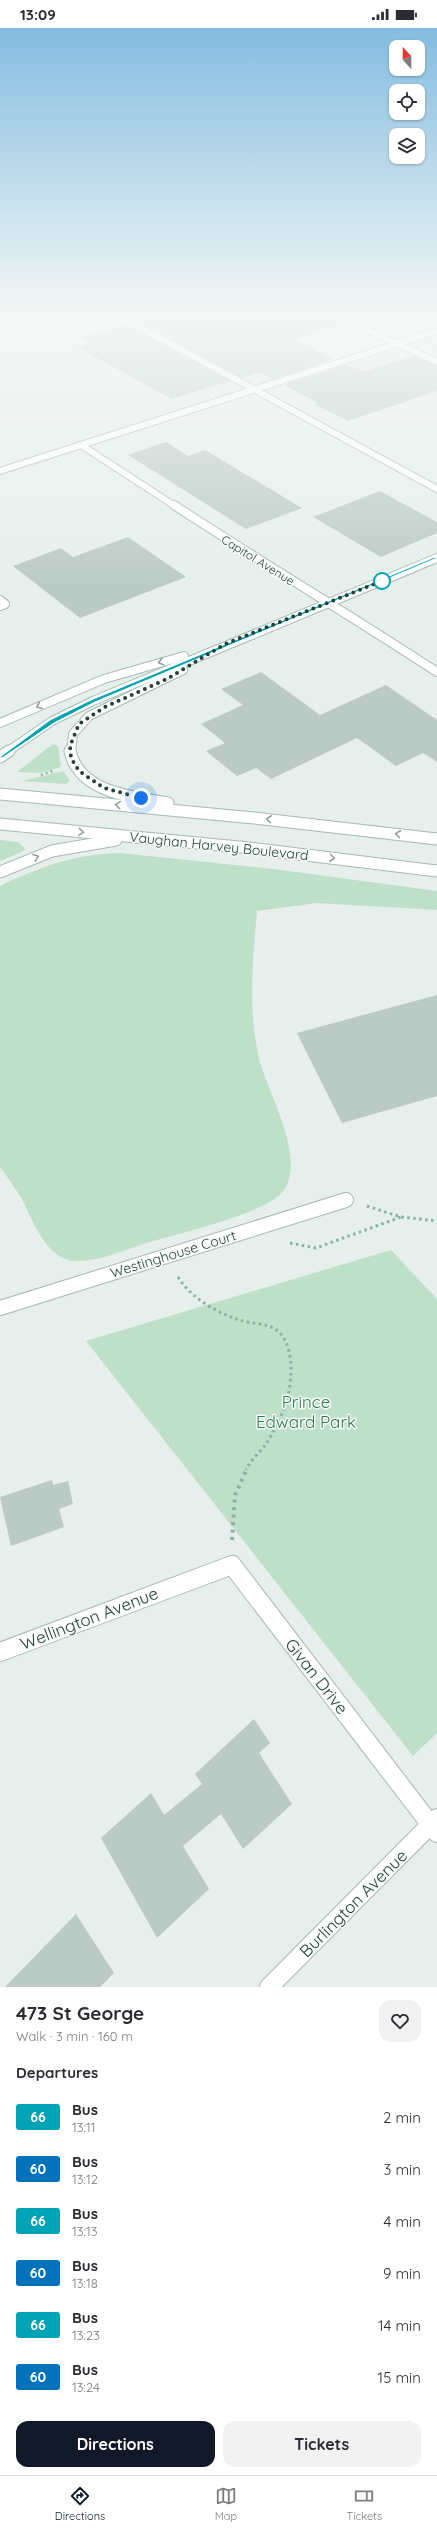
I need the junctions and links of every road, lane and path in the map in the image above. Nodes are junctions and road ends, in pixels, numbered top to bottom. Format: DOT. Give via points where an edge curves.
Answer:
graph roads {
  1 [pos="206,405"];
  2 [pos="284,405"];
  3 [pos="81,445"];
  4 [pos="0,471"];
  5 [pos="437,488"];
  6 [pos="437,558"];
  7 [pos="0,600"];
  8 [pos="330,602"];
  9 [pos="0,606"];
  10 [pos="225,644"];
  11 [pos="437,672"];
  12 [pos="0,723"];
  13 [pos="0,757"];
  14 [pos="62,769"];
  15 [pos="35,774"];
  16 [pos="0,794"];
  17 [pos="254,818"];
  18 [pos="0,824"];
  19 [pos="140,837"];
  20 [pos="437,839"];
  21 [pos="437,871"];
  22 [pos="0,872"];
  23 [pos="346,1200"];
  24 [pos="437,1221"];
  25 [pos="165,1256"];
  26 [pos="0,1308"];
  27 [pos="232,1565"];
  28 [pos="0,1652"];
  29 [pos="435,1825"];
  30 [pos="269,1987"];
  1 -- 3 [label="street"];
  2 -- 5 [label="street"];
  3 -- 4 [label="street"];
  3 -- 8 [label="street, Capitol Avenue" via="285,578"];
  6 -- 8 [label="street"];
  7 -- 9 [label="street" via="5,604"];
  8 -- 10 [label="street"];
  8 -- 11 [label="street, Capitol Avenue"];
  10 -- 12 [label="street, one-way" via="117,675"];
  10 -- 13 [label="street" via="73,711 34,732"];
  10 -- 17 [label="street" via="167,679 89,716 79,724 72,736 70,752 79,771 104,788 141,798"];
  14 -- 15 [label="path"];
  17 -- 16 [label="street, one-way"];
  20 -- 17 [label="street, one-way"];
  18 -- 19 [label="street, Vaughan Harvey Boulevard, one-way"];
  19 -- 21 [label="street, Vaughan Harvey Boulevard, one-way"];
  22 -- 19 [label="street, one-way" via="64,848"];
  23 -- 24 [label="path" via="401,1216"];
  23 -- 25 [label="street, Westinghouse Court"];
  25 -- 26 [label="street, Westinghouse Court"];
  25 -- 27 [label="path" via="186,1290 239,1320 262,1324 279,1332 287,1348 291,1372 285,1405 268,1441 249,1464 235,1495"];
  27 -- 28 [label="street, Wellington Avenue" via="178,1583"];
  27 -- 29 [label="street, Givan Drive"];
  29 -- 30 [label="street, Burlington Avenue"];
}
